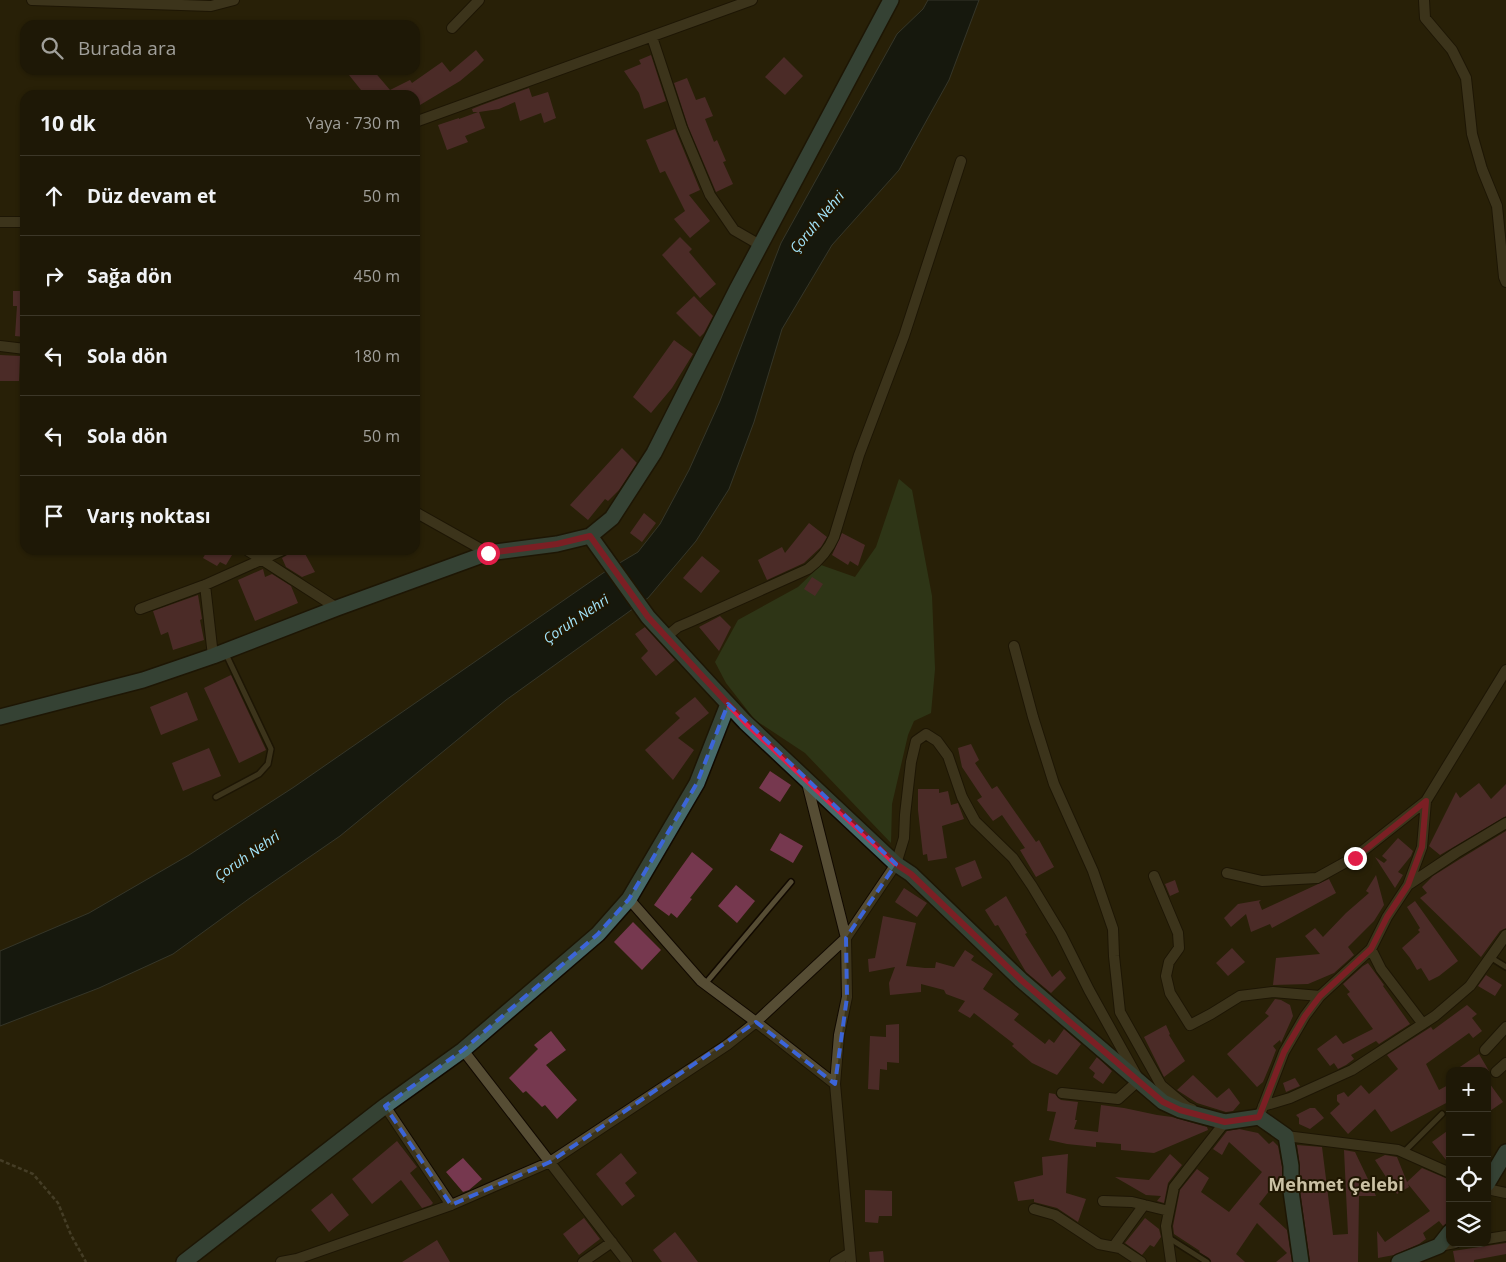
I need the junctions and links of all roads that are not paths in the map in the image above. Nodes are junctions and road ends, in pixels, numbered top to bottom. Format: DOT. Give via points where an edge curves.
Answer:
graph roads {
  1 [pos="32,0"];
  2 [pos="234,0"];
  3 [pos="479,0"];
  4 [pos="752,0"];
  5 [pos="891,0"];
  6 [pos="1424,0"];
  7 [pos="452,28"];
  8 [pos="652,37"];
  9 [pos="420,120"];
  10 [pos="961,161"];
  11 [pos="0,222"];
  12 [pos="20,222"];
  13 [pos="760,245"];
  14 [pos="1506,282"];
  15 [pos="0,346"];
  16 [pos="20,348"];
  17 [pos="420,515"];
  18 [pos="590,536"];
  19 [pos="488,553"];
  20 [pos="254,555"];
  21 [pos="272,555"];
  22 [pos="262,560"];
  23 [pos="205,585"];
  24 [pos="337,608"];
  25 [pos="140,609"];
  26 [pos="666,636"];
  27 [pos="1014,646"];
  28 [pos="219,654"];
  29 [pos="1506,670"];
  30 [pos="728,704"];
  31 [pos="0,717"];
  32 [pos="806,780"];
  33 [pos="216,797"];
  34 [pos="1426,801"];
  35 [pos="1506,823"];
  36 [pos="896,864"];
  37 [pos="1227,873"];
  38 [pos="1154,876"];
  39 [pos="791,882"];
  40 [pos="1408,885"];
  41 [pos="630,899"];
  42 [pos="1506,936"];
  43 [pos="846,938"];
  44 [pos="1371,949"];
  45 [pos="1490,957"];
  46 [pos="1506,967"];
  47 [pos="705,984"];
  48 [pos="1320,996"];
  49 [pos="756,1022"];
  50 [pos="1423,1024"];
  51 [pos="1506,1028"];
  52 [pos="463,1050"];
  53 [pos="1485,1050"];
  54 [pos="1506,1063"];
  55 [pos="1496,1072"];
  56 [pos="1140,1080"];
  57 [pos="836,1084"];
  58 [pos="1062,1093"];
  59 [pos="385,1106"];
  60 [pos="1261,1112"];
  61 [pos="1442,1114"];
  62 [pos="1225,1122"];
  63 [pos="1286,1136"];
  64 [pos="1404,1152"];
  65 [pos="1506,1152"];
  66 [pos="550,1162"];
  67 [pos="1446,1171"];
  68 [pos="1491,1177"];
  69 [pos="1491,1190"];
  70 [pos="1506,1193"];
  71 [pos="1103,1201"];
  72 [pos="451,1205"];
  73 [pos="1144,1205"];
  74 [pos="1034,1209"];
  75 [pos="1169,1211"];
  76 [pos="1506,1236"];
  77 [pos="1167,1237"];
  78 [pos="1446,1237"];
  79 [pos="1491,1238"];
  80 [pos="612,1242"];
  81 [pos="1446,1245"];
  82 [pos="1114,1246"];
  83 [pos="1439,1246"];
  84 [pos="851,1258"];
  85 [pos="298,1261"];
  86 [pos="184,1262"];
  87 [pos="281,1262"];
  88 [pos="582,1262"];
  89 [pos="627,1262"];
  90 [pos="835,1262"];
  91 [pos="1142,1262"];
  92 [pos="1171,1262"];
  93 [pos="1207,1262"];
  94 [pos="1301,1262"];
  95 [pos="1399,1262"];
  1 -- 2 [label="street" via="211,6"];
  3 -- 7 [label="street"];
  4 -- 8 [label="street"];
  5 -- 13 [label="main road"];
  6 -- 14 [label="street" via="1425,18 1452,50 1466,78 1472,134 1497,206"];
  8 -- 9 [label="street"];
  8 -- 13 [label="street" via="682,128 710,195 734,230"];
  10 -- 26 [label="street" via="830,546 808,569 685,624"];
  11 -- 12 [label="street"];
  13 -- 18 [label="main road" via="654,453 612,518"];
  15 -- 16 [label="street"];
  17 -- 19 [label="street"];
  18 -- 19 [label="main road"];
  18 -- 26 [label="main road" via="648,617"];
  19 -- 24 [label="main road"];
  20 -- 22 [label="street"];
  21 -- 22 [label="street"];
  22 -- 23 [label="street"];
  22 -- 24 [label="street"];
  23 -- 25 [label="street"];
  23 -- 28 [label="street"];
  24 -- 28 [label="main road"];
  26 -- 30 [label="main road"];
  27 -- 62 [label="street" via="1054,784 1093,871 1113,929 1120,1012 1161,1085 1187,1106"];
  28 -- 31 [label="main road" via="143,680"];
  28 -- 33 [label="lane" via="271,749 268,764 259,774"];
  29 -- 34 [label="street"];
  30 -- 32 [label="main road"];
  30 -- 41 [label="main road" via="697,783"];
  32 -- 36 [label="main road"];
  32 -- 43 [label="street"];
  34 -- 37 [label="street" via="1355,858 1317,878 1262,881"];
  34 -- 40 [label="street" via="1422,847"];
  35 -- 40 [label="street"];
  36 -- 43 [label="street"];
  36 -- 56 [label="main road" via="911,874 1021,980"];
  36 -- 56 [label="street" via="904,838 916,740 926,734 948,756 962,797 975,821 1013,858 1062,934 1089,990"];
  38 -- 48 [label="street" via="1178,933 1179,948 1169,962 1166,976 1170,993 1190,1025 1240,996 1274,992"];
  39 -- 47 [label="lane"];
  40 -- 44 [label="street"];
  41 -- 47 [label="street"];
  41 -- 52 [label="main road" via="598,934"];
  42 -- 45 [label="street"];
  43 -- 49 [label="street"];
  43 -- 57 [label="street" via="847,997 839,1035"];
  44 -- 48 [label="street"];
  44 -- 50 [label="street" via="1381,969"];
  45 -- 46 [label="lane"];
  45 -- 50 [label="street" via="1470,986"];
  47 -- 49 [label="street"];
  48 -- 60 [label="street" via="1284,1052"];
  49 -- 57 [label="street"];
  49 -- 66 [label="street" via="727,1045"];
  50 -- 60 [label="street" via="1352,1070"];
  51 -- 53 [label="street"];
  52 -- 59 [label="main road"];
  52 -- 66 [label="street"];
  54 -- 55 [label="street"];
  56 -- 58 [label="street" via="1118,1099"];
  56 -- 62 [label="main road" via="1163,1102"];
  57 -- 84 [label="street"];
  59 -- 72 [label="street"];
  59 -- 86 [label="main road"];
  60 -- 62 [label="main road"];
  60 -- 63 [label="main road"];
  61 -- 64 [label="lane"];
  62 -- 75 [label="street" via="1174,1187"];
  63 -- 64 [label="street"];
  63 -- 94 [label="main road"];
  64 -- 67 [label="street"];
  65 -- 68 [label="main road"];
  66 -- 72 [label="street"];
  66 -- 80 [label="street"];
  69 -- 70 [label="street"];
  71 -- 73 [label="street"];
  72 -- 85 [label="street"];
  73 -- 75 [label="street"];
  73 -- 82 [label="street"];
  74 -- 82 [label="street" via="1055,1215 1099,1244"];
  75 -- 77 [label="street"];
  76 -- 79 [label="street"];
  77 -- 92 [label="street"];
  77 -- 93 [label="lane"];
  78 -- 83 [label="main road"];
  80 -- 88 [label="street"];
  80 -- 89 [label="street"];
  81 -- 83 [label="street"];
  82 -- 91 [label="street"];
  83 -- 95 [label="main road"];
  84 -- 90 [label="street"];
  85 -- 87 [label="street"];
}
